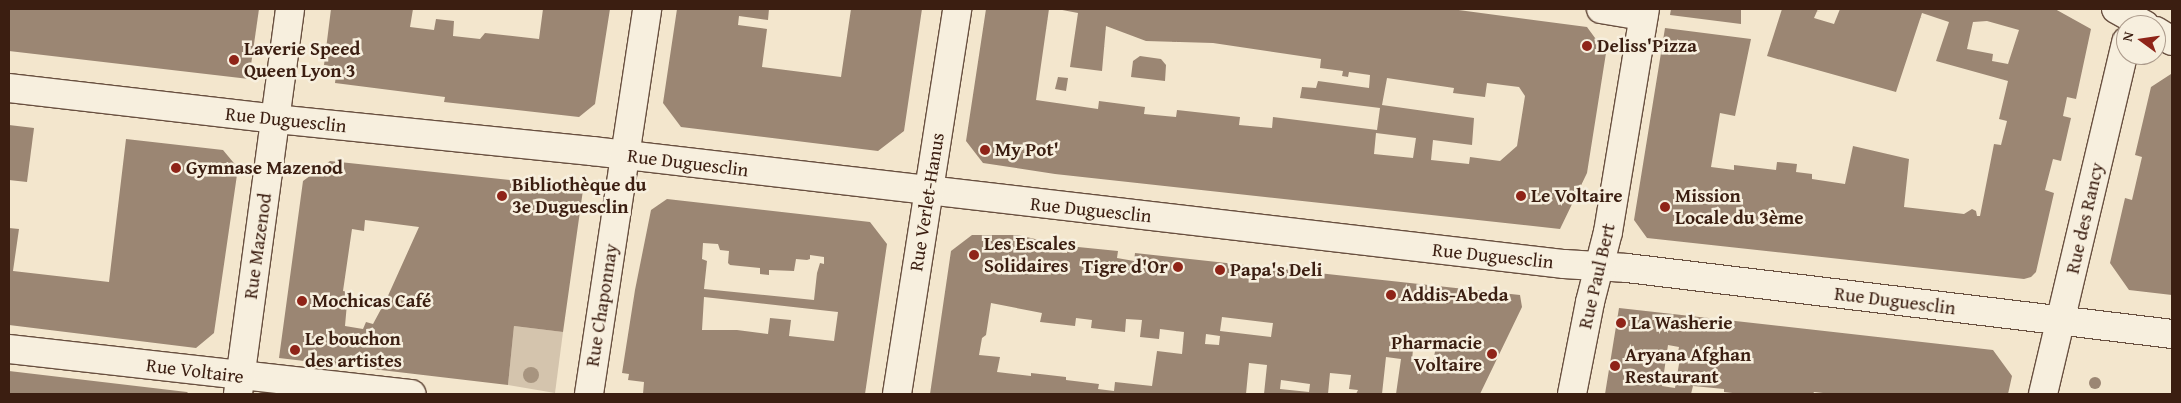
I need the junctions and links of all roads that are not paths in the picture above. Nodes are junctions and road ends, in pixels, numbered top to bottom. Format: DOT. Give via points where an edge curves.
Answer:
graph roads {
  1 [pos="290,9"];
  2 [pos="647,9"];
  3 [pos="958,9"];
  4 [pos="1601,9"];
  5 [pos="1644,12"];
  6 [pos="2121,65"];
  7 [pos="9,88"];
  8 [pos="276,119"];
  9 [pos="625,155"];
  10 [pos="929,192"];
  11 [pos="1599,266"];
  12 [pos="2061,322"];
  13 [pos="2172,334"];
  14 [pos="9,349"];
  15 [pos="239,385"];
  16 [pos="411,394"];
  17 [pos="589,394"];
  18 [pos="897,394"];
  19 [pos="1572,394"];
  20 [pos="2043,394"];
  1 -- 8 [label="street, Rue Mazenod"];
  2 -- 9 [label="street, Rue Chaponnay"];
  3 -- 10 [label="street, Rue Verlet-Hanus"];
  4 -- 5 [label="street"];
  5 -- 11 [label="street, Rue Paul Bert" via="1608,232"];
  6 -- 12 [label="street, Rue des Rancy"];
  7 -- 8 [label="street, Rue Duguesclin"];
  8 -- 9 [label="street, Rue Duguesclin"];
  8 -- 15 [label="street, Rue Mazenod"];
  9 -- 10 [label="street, Rue Duguesclin"];
  9 -- 17 [label="street, Rue Chaponnay"];
  10 -- 11 [label="street, Rue Duguesclin"];
  10 -- 18 [label="street, Rue Verlet-Hanus"];
  11 -- 12 [label="street, Rue Duguesclin"];
  11 -- 19 [label="street, Rue Paul Bert"];
  12 -- 13 [label="street, Rue Duguesclin"];
  12 -- 20 [label="street, Rue des Rancy"];
  14 -- 15 [label="street, Rue Voltaire"];
  15 -- 16 [label="street, Rue Voltaire"];
}
